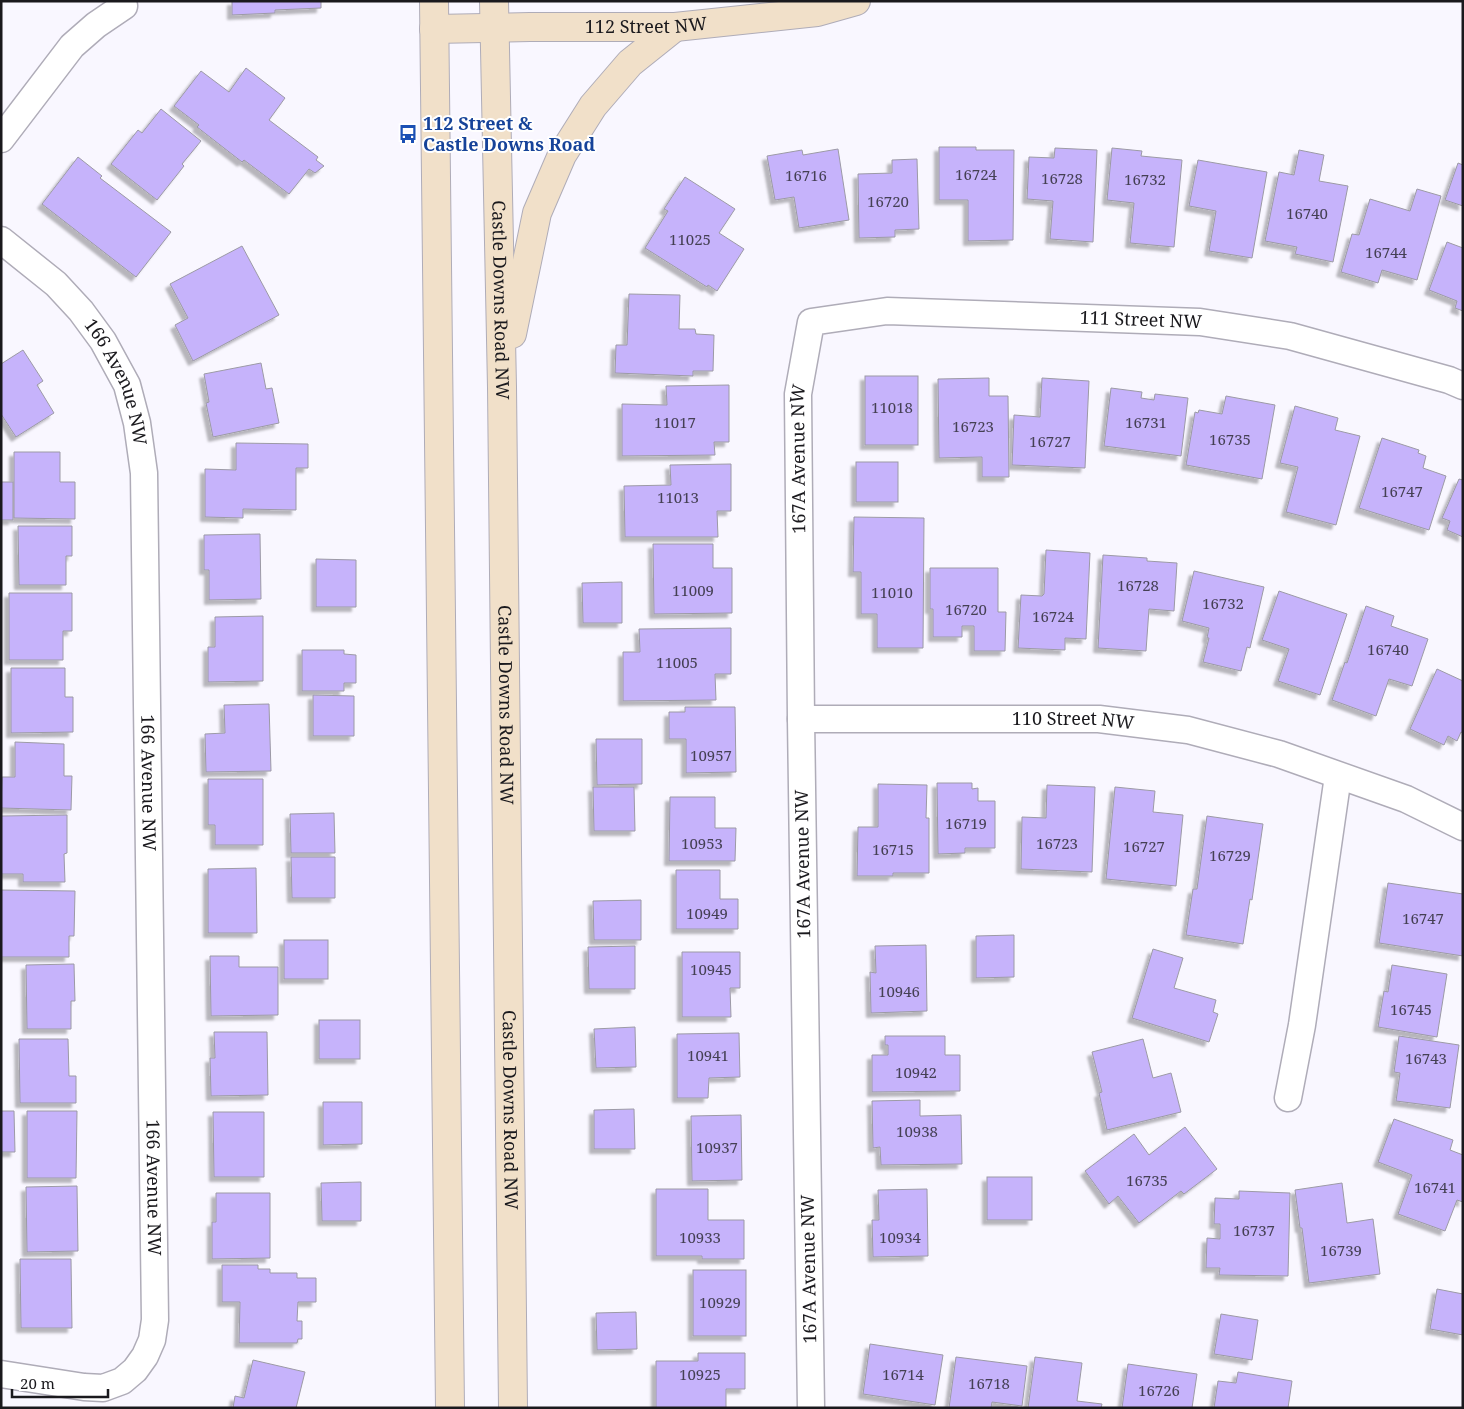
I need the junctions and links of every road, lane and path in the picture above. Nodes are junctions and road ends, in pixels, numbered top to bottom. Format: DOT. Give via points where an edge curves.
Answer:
graph roads {
  1 [pos="434,1"];
  2 [pos="856,1"];
  3 [pos="124,6"];
  4 [pos="494,14"];
  5 [pos="675,27"];
  6 [pos="434,29"];
  7 [pos="1,139"];
  8 [pos="1,240"];
  9 [pos="811,322"];
  10 [pos="1463,386"];
  11 [pos="502,387"];
  12 [pos="801,719"];
  13 [pos="1338,776"];
  14 [pos="1463,827"];
  15 [pos="1288,1098"];
  16 [pos="1,1374"];
  17 [pos="450,1408"];
  18 [pos="513,1408"];
  19 [pos="811,1408"];
  1 -- 6 [label="main road"];
  2 -- 5 [label="main road, 112 Street NW" via="817,12"];
  3 -- 7 [label="street" via="72,46"];
  4 -- 5 [label="main road, 112 Street NW"];
  4 -- 6 [label="main road, 112 Street NW"];
  4 -- 11 [label="main road, Castle Downs Road NW"];
  5 -- 11 [label="main road" via="630,62 593,106 562,155 536,213"];
  6 -- 17 [label="main road"];
  8 -- 16 [label="street, 166 Avenue NW" via="56,284 81,311 103,341 127,385 137,423 144,473 155,1320 152,1340 136,1370 122,1381 103,1388"];
  9 -- 10 [label="street, 111 Street NW" via="887,311 1200,322 1290,336"];
  9 -- 12 [label="street, 167A Avenue NW" via="798,394"];
  11 -- 18 [label="main road, Castle Downs Road NW"];
  12 -- 13 [label="street, 110 Street NW" via="1099,719 1188,730 1280,754"];
  12 -- 19 [label="street, 167A Avenue NW"];
  13 -- 14 [label="street, 110 Street NW" via="1406,799"];
  13 -- 15 [label="street"];
}
